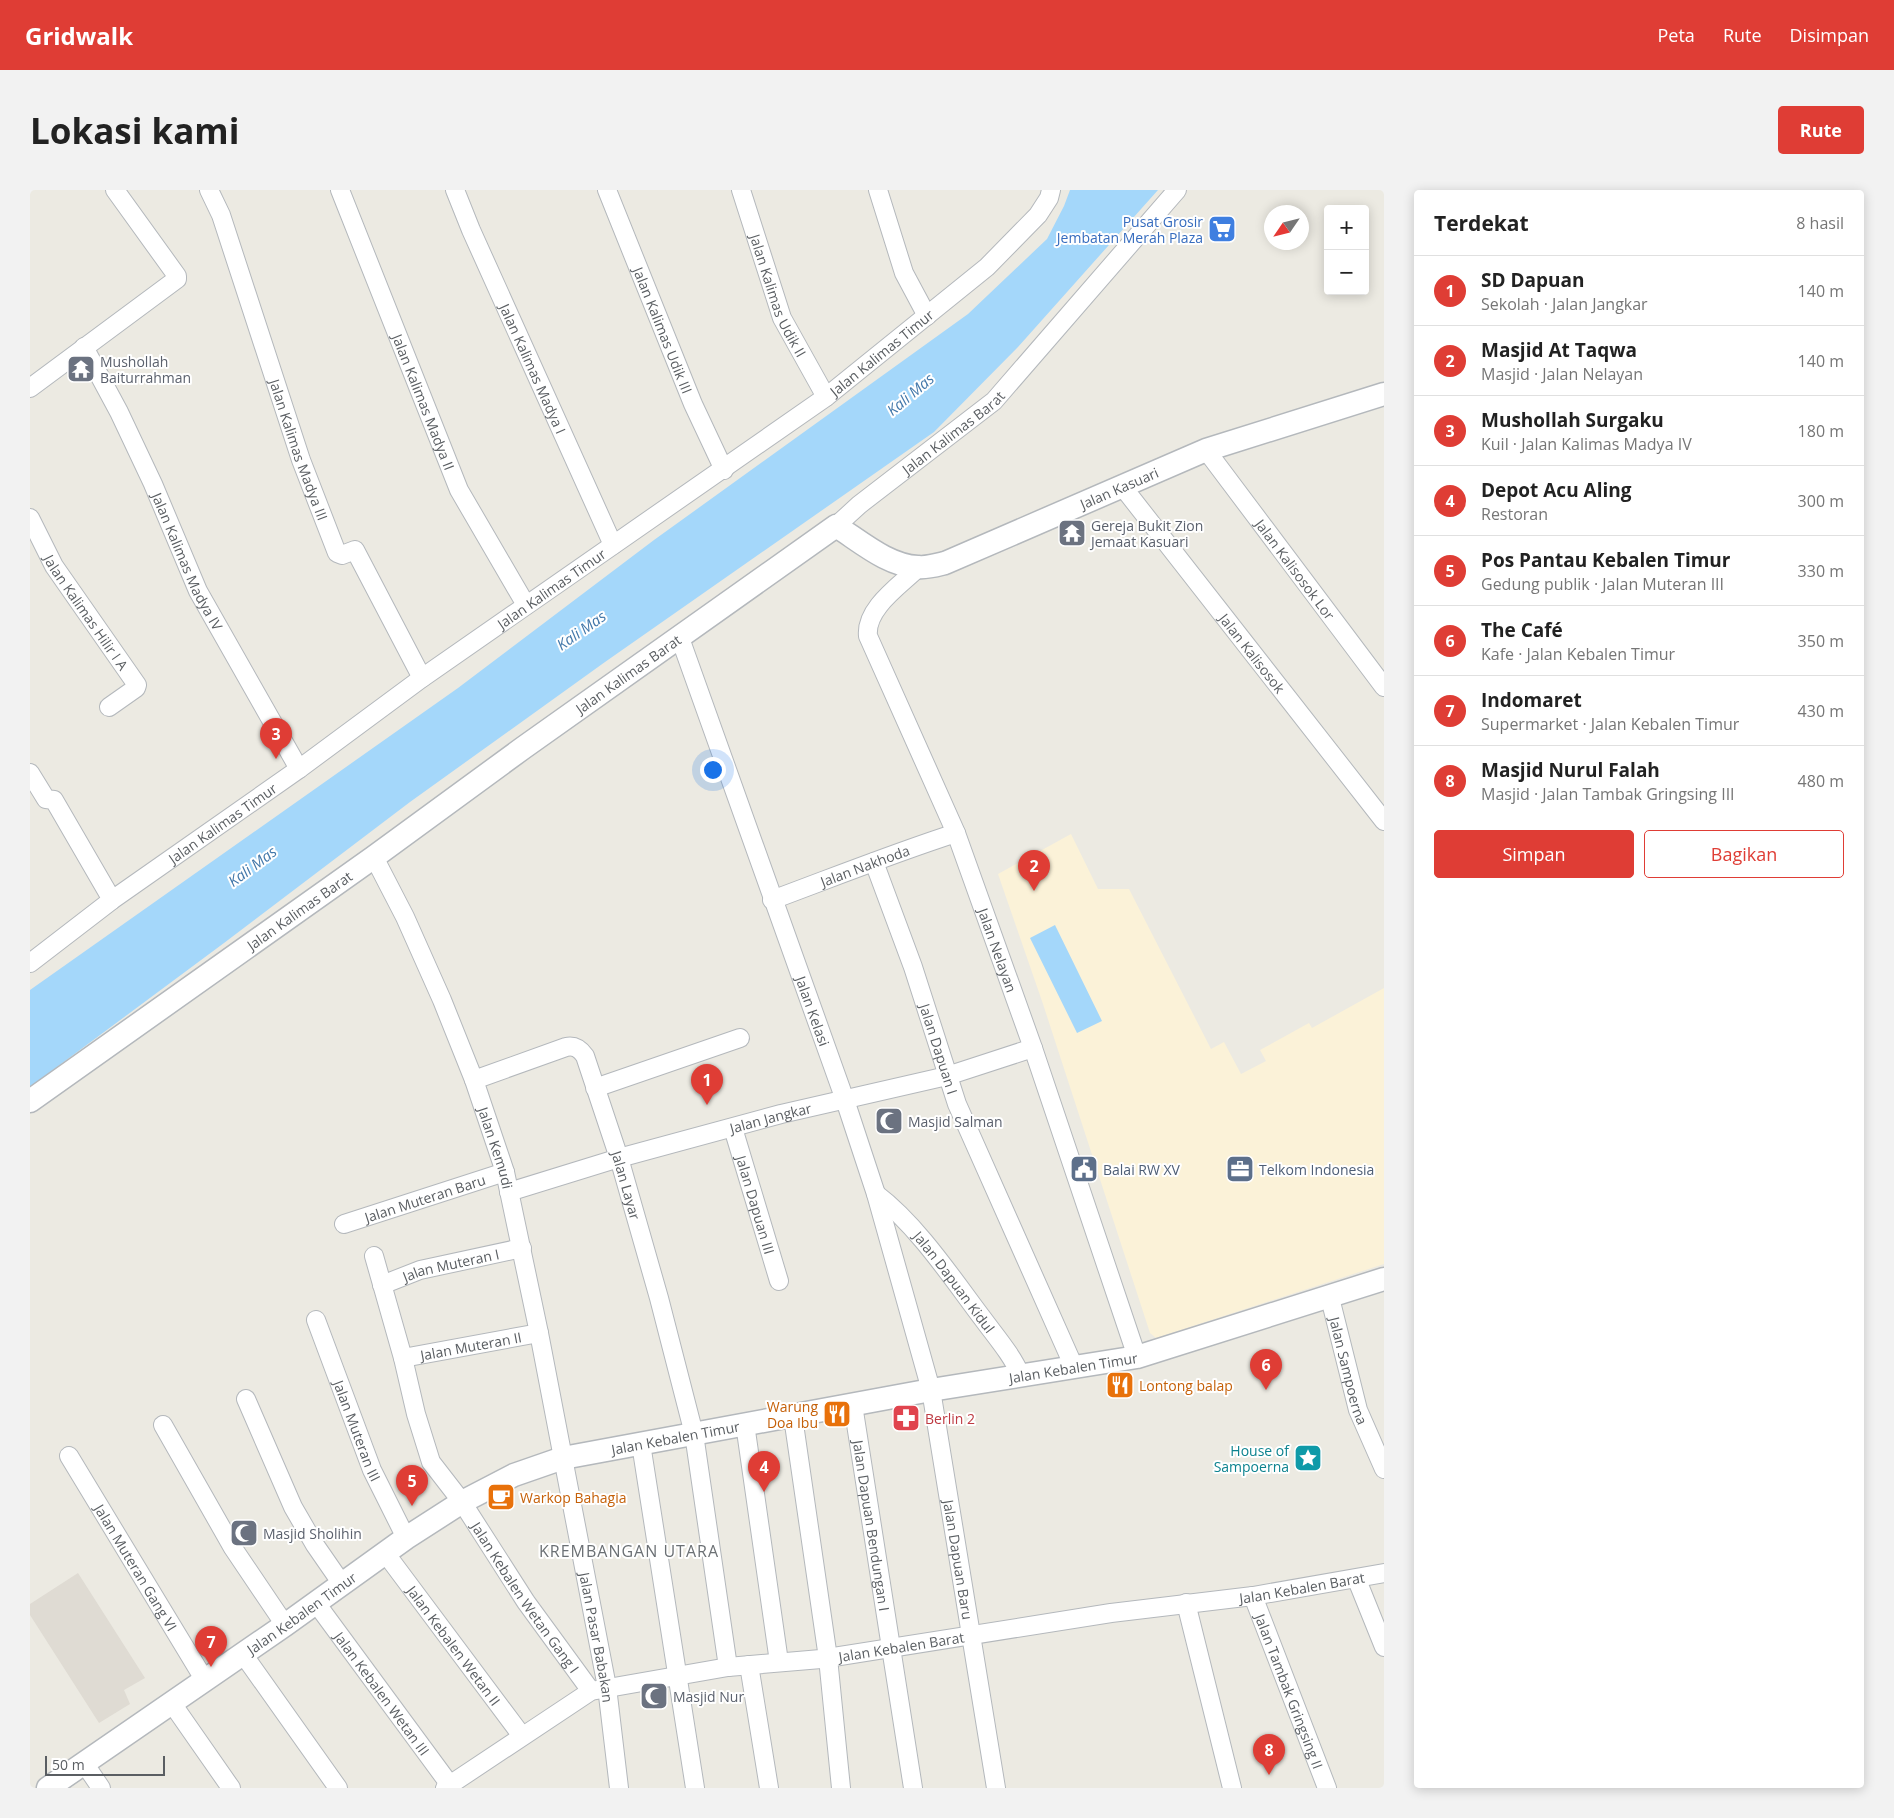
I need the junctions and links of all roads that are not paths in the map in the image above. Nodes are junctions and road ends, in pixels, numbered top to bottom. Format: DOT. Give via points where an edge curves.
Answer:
graph roads {
  1 [pos="115,190"];
  2 [pos="208,190"];
  3 [pos="340,190"];
  4 [pos="455,190"];
  5 [pos="607,190"];
  6 [pos="741,190"];
  7 [pos="878,190"];
  8 [pos="1051,190"];
  9 [pos="1177,190"];
  10 [pos="927,316"];
  11 [pos="84,347"];
  12 [pos="30,388"];
  13 [pos="1384,394"];
  14 [pos="826,397"];
  15 [pos="1206,450"];
  16 [pos="724,470"];
  17 [pos="1122,486"];
  18 [pos="30,518"];
  19 [pos="836,526"];
  20 [pos="613,545"];
  21 [pos="919,568"];
  22 [pos="526,605"];
  23 [pos="680,638"];
  24 [pos="422,678"];
  25 [pos="1382,679"];
  26 [pos="108,706"];
  27 [pos="299,769"];
  28 [pos="30,773"];
  29 [pos="1384,821"];
  30 [pos="956,833"];
  31 [pos="374,858"];
  32 [pos="874,862"];
  33 [pos="112,900"];
  34 [pos="772,900"];
  35 [pos="30,963"];
  36 [pos="740,1038"];
  37 [pos="1033,1048"];
  38 [pos="947,1076"];
  39 [pos="474,1080"];
  40 [pos="595,1088"];
  41 [pos="845,1100"];
  42 [pos="30,1101"];
  43 [pos="733,1128"];
  44 [pos="618,1158"];
  45 [pos="505,1172"];
  46 [pos="509,1192"];
  47 [pos="876,1194"];
  48 [pos="344,1224"];
  49 [pos="522,1248"];
  50 [pos="374,1256"];
  51 [pos="1384,1279"];
  52 [pos="779,1280"];
  53 [pos="382,1284"];
  54 [pos="1330,1298"];
  55 [pos="316,1320"];
  56 [pos="539,1333"];
  57 [pos="1137,1357"];
  58 [pos="403,1358"];
  59 [pos="1074,1367"];
  60 [pos="1021,1376"];
  61 [pos="931,1390"];
  62 [pos="246,1399"];
  63 [pos="853,1405"];
  64 [pos="793,1417"];
  65 [pos="745,1424"];
  66 [pos="163,1425"];
  67 [pos="694,1434"];
  68 [pos="641,1444"];
  69 [pos="69,1456"];
  70 [pos="563,1458"];
  71 [pos="1384,1469"];
  72 [pos="462,1502"];
  73 [pos="406,1538"];
  74 [pos="386,1554"];
  75 [pos="1384,1573"];
  76 [pos="1357,1580"];
  77 [pos="342,1584"];
  78 [pos="1252,1596"];
  79 [pos="316,1603"];
  80 [pos="1186,1603"];
  81 [pos="285,1625"];
  82 [pos="972,1637"];
  83 [pos="1384,1647"];
  84 [pos="892,1648"];
  85 [pos="243,1654"];
  86 [pos="828,1658"];
  87 [pos="779,1662"];
  88 [pos="749,1665"];
  89 [pos="728,1667"];
  90 [pos="676,1675"];
  91 [pos="204,1679"];
  92 [pos="599,1689"];
  93 [pos="171,1702"];
  94 [pos="522,1736"];
  95 [pos="84,1763"];
  96 [pos="448,1786"];
  97 [pos="48,1788"];
  98 [pos="101,1788"];
  99 [pos="231,1788"];
  100 [pos="338,1788"];
  101 [pos="619,1788"];
  102 [pos="694,1788"];
  103 [pos="769,1788"];
  104 [pos="842,1788"];
  105 [pos="913,1788"];
  106 [pos="996,1788"];
  107 [pos="1232,1788"];
  108 [pos="1327,1788"];
  1 -- 11 [label="street" via="178,278"];
  2 -- 24 [label="street, Jalan Kalimas Madya III" via="221,215 301,460 338,553 342,555 355,550"];
  3 -- 22 [label="street, Jalan Kalimas Madya II" via="459,490"];
  4 -- 20 [label="street, Jalan Kalimas Madya I"];
  5 -- 16 [label="street, Jalan Kalimas Udik III" via="693,404"];
  6 -- 14 [label="street, Jalan Kalimas Udik II" via="782,318"];
  7 -- 10 [label="street" via="904,273"];
  8 -- 10 [label="street, Jalan Kalimas Timur" via="1038,215 987,267"];
  9 -- 19 [label="street, Jalan Kalimas Barat" via="994,401 858,505"];
  10 -- 14 [label="street, Jalan Kalimas Timur"];
  11 -- 12 [label="street"];
  11 -- 27 [label="street, Jalan Kalimas Madya IV" via="119,412 198,591"];
  13 -- 15 [label="street, Jalan Kasuari"];
  14 -- 16 [label="street, Jalan Kalimas Timur"];
  15 -- 17 [label="street, Jalan Kasuari"];
  15 -- 25 [label="street, Jalan Kalisosok Lor"];
  16 -- 20 [label="street, Jalan Kalimas Timur"];
  17 -- 21 [label="street, Jalan Kasuari" via="976,551 945,563"];
  17 -- 29 [label="street, Jalan Kalisosok"];
  18 -- 26 [label="street, Jalan Kalimas Hilir I A" via="54,566 137,685"];
  19 -- 21 [label="street, Jalan Kasuari" via="876,552 900,564"];
  19 -- 23 [label="street, Jalan Kalimas Barat"];
  20 -- 22 [label="street, Jalan Kalimas Timur"];
  21 -- 30 [label="street, Jalan Nelayan" via="877,608 869,620 868,636"];
  22 -- 24 [label="street, Jalan Kalimas Timur"];
  23 -- 31 [label="street, Jalan Kalimas Barat"];
  23 -- 34 [label="street, Jalan Kelasi"];
  24 -- 27 [label="street, Jalan Kalimas Timur"];
  27 -- 33 [label="street, Jalan Kalimas Timur"];
  28 -- 33 [label="street" via="46,799 54,800"];
  30 -- 32 [label="street, Jalan Nakhoda"];
  30 -- 37 [label="street, Jalan Nelayan"];
  31 -- 39 [label="street, Jalan Kemudi" via="418,945"];
  31 -- 42 [label="street, Jalan Kalimas Barat"];
  32 -- 34 [label="street, Jalan Nakhoda"];
  32 -- 38 [label="street, Jalan Dapuan I" via="913,967"];
  33 -- 35 [label="street, Jalan Kalimas Timur"];
  34 -- 41 [label="street, Jalan Kelasi"];
  36 -- 40 [label="street"];
  37 -- 38 [label="street, Jalan Jangkar"];
  37 -- 57 [label="street, Jalan Nelayan"];
  38 -- 41 [label="street, Jalan Jangkar"];
  38 -- 59 [label="street, Jalan Dapuan I"];
  39 -- 40 [label="street, Jalan Layar" via="570,1046 581,1050 585,1056"];
  39 -- 45 [label="street, Jalan Kemudi"];
  40 -- 44 [label="street, Jalan Layar"];
  41 -- 43 [label="street, Jalan Jangkar"];
  41 -- 47 [label="street, Jalan Kelasi"];
  43 -- 44 [label="street, Jalan Jangkar"];
  43 -- 52 [label="street, Jalan Dapuan III"];
  44 -- 46 [label="street, Jalan Jangkar"];
  44 -- 67 [label="street, Jalan Layar"];
  45 -- 46 [label="street, Jalan Kemudi"];
  45 -- 48 [label="street, Jalan Muteran Baru"];
  46 -- 49 [label="street, Jalan Kemudi"];
  47 -- 60 [label="street, Jalan Dapuan Kidul" via="902,1218 960,1287 1014,1360"];
  47 -- 61 [label="street, Jalan Kelasi"];
  49 -- 53 [label="street, Jalan Muteran I" via="420,1270"];
  49 -- 56 [label="street, Jalan Kemudi"];
  50 -- 53 [label="street, Jalan Muteran II"];
  51 -- 54 [label="street, Jalan Kebalen Timur"];
  53 -- 58 [label="street, Jalan Muteran II"];
  54 -- 57 [label="street, Jalan Kebalen Timur"];
  54 -- 71 [label="street, Jalan Sampoerna" via="1358,1410"];
  55 -- 73 [label="street, Jalan Muteran III" via="372,1470"];
  56 -- 58 [label="street, Jalan Muteran II"];
  56 -- 70 [label="street, Jalan Kemudi"];
  57 -- 59 [label="street, Jalan Kebalen Timur"];
  58 -- 72 [label="street, Jalan Muteran II" via="427,1453 442,1479"];
  59 -- 60 [label="street, Jalan Kebalen Timur"];
  60 -- 61 [label="street, Jalan Kebalen Timur"];
  61 -- 63 [label="street, Jalan Kebalen Timur"];
  61 -- 82 [label="street, Jalan Dapuan Baru"];
  62 -- 77 [label="street" via="293,1507"];
  63 -- 64 [label="street, Jalan Kebalen Timur"];
  63 -- 84 [label="street, Jalan Dapuan Bendungan I"];
  64 -- 65 [label="street, Jalan Kebalen Timur"];
  64 -- 86 [label="street"];
  65 -- 67 [label="street, Jalan Kebalen Timur"];
  65 -- 87 [label="street"];
  66 -- 81 [label="street" via="233,1548"];
  67 -- 68 [label="street, Jalan Kebalen Timur"];
  67 -- 89 [label="street, Jalan Layar"];
  68 -- 70 [label="street, Jalan Kebalen Timur"];
  68 -- 90 [label="street"];
  69 -- 91 [label="street, Jalan Muteran Gang VI"];
  70 -- 72 [label="street, Jalan Kebalen Timur" via="514,1475"];
  70 -- 92 [label="street, Jalan Pasar Babakan"];
  72 -- 73 [label="street, Jalan Kebalen Timur"];
  72 -- 92 [label="street, Jalan Kebalen Wetan Gang I" via="526,1602"];
  73 -- 74 [label="street, Jalan Kebalen Timur"];
  74 -- 77 [label="street, Jalan Kebalen Timur"];
  74 -- 94 [label="street, Jalan Kebalen Wetan II"];
  75 -- 76 [label="street, Jalan Kebalen Barat"];
  76 -- 78 [label="street, Jalan Kebalen Barat"];
  76 -- 83 [label="street"];
  77 -- 79 [label="street, Jalan Kebalen Timur"];
  78 -- 80 [label="street, Jalan Kebalen Barat"];
  78 -- 108 [label="street, Jalan Tambak Gringsing II"];
  79 -- 81 [label="street, Jalan Kebalen Timur"];
  79 -- 96 [label="street, Jalan Kebalen Wetan III"];
  80 -- 82 [label="street, Jalan Kebalen Barat"];
  80 -- 107 [label="street"];
  81 -- 85 [label="street, Jalan Kebalen Timur"];
  82 -- 84 [label="street, Jalan Kebalen Barat"];
  82 -- 106 [label="street, Jalan Dapuan Baru"];
  84 -- 86 [label="street, Jalan Kebalen Barat"];
  84 -- 105 [label="street, Jalan Dapuan Bendungan I"];
  85 -- 91 [label="street, Jalan Kebalen Timur"];
  85 -- 100 [label="street"];
  86 -- 87 [label="street, Jalan Kebalen Barat"];
  86 -- 104 [label="street"];
  87 -- 88 [label="street, Jalan Kebalen Barat"];
  88 -- 89 [label="street, Jalan Kebalen Barat"];
  88 -- 103 [label="street"];
  89 -- 90 [label="street, Jalan Kebalen Barat"];
  90 -- 92 [label="street, Jalan Kebalen Barat"];
  90 -- 102 [label="street"];
  91 -- 93 [label="street, Jalan Kebalen Timur"];
  92 -- 94 [label="street, Jalan Kebalen Barat"];
  92 -- 101 [label="street, Jalan Pasar Babakan"];
  93 -- 95 [label="street, Jalan Kebalen Timur"];
  93 -- 99 [label="street"];
  94 -- 96 [label="street, Jalan Kebalen Barat"];
  95 -- 97 [label="street, Jalan Kebalen Timur"];
  95 -- 98 [label="street"];
}
